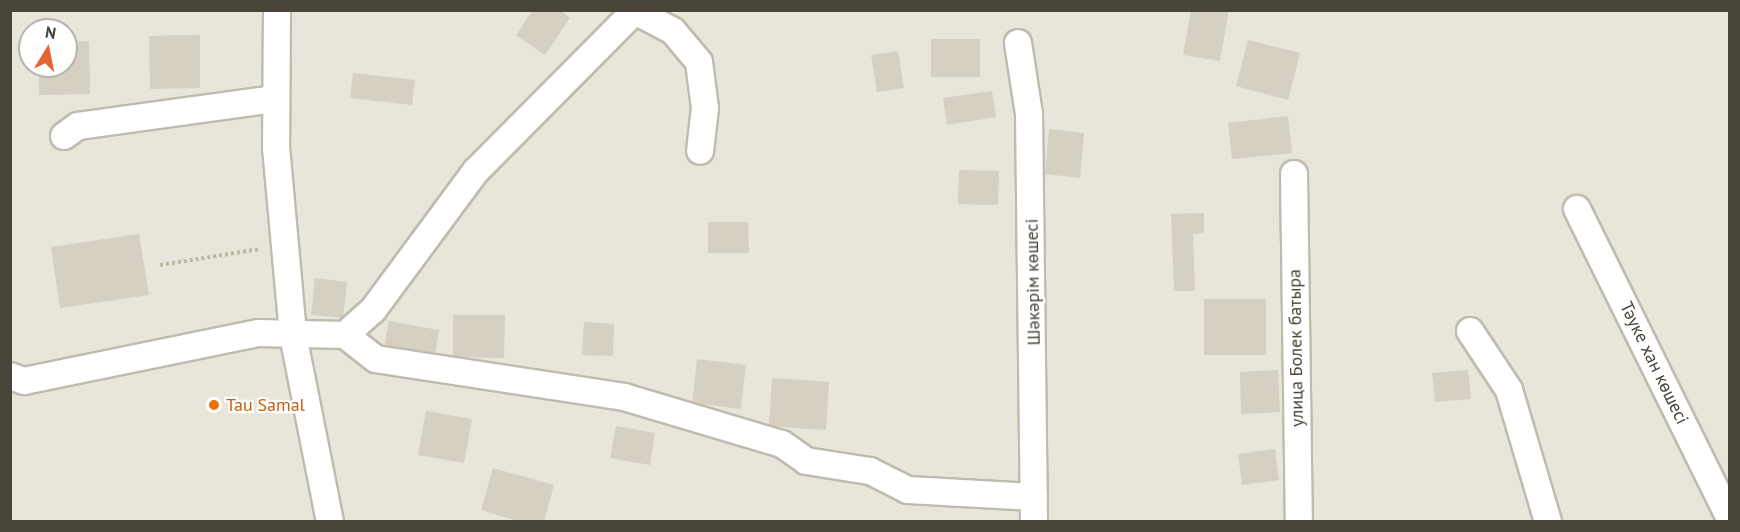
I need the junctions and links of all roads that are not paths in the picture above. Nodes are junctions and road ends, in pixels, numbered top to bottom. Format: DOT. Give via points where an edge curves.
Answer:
graph roads {
  1 [pos="277,10"];
  2 [pos="635,11"];
  3 [pos="1018,43"];
  4 [pos="275,99"];
  5 [pos="64,136"];
  6 [pos="699,151"];
  7 [pos="1294,174"];
  8 [pos="1577,208"];
  9 [pos="1470,331"];
  10 [pos="294,335"];
  11 [pos="345,335"];
  12 [pos="10,376"];
  13 [pos="1034,509"];
  14 [pos="1730,518"];
  15 [pos="330,522"];
  16 [pos="1299,522"];
  17 [pos="1548,522"];
  1 -- 4 [label="street"];
  2 -- 6 [label="street" via="673,32 699,62 705,108"];
  2 -- 11 [label="street" via="476,171 373,310"];
  3 -- 13 [label="street, Шәкәрім көшесі" via="1029,114"];
  4 -- 5 [label="street" via="78,126"];
  4 -- 10 [label="street"];
  7 -- 16 [label="street, улица Болек батыра"];
  8 -- 14 [label="street, Тәуке хан көшесі"];
  9 -- 17 [label="street" via="1509,390"];
  10 -- 11 [label="street"];
  10 -- 12 [label="street" via="258,333 24,381"];
  10 -- 15 [label="street"];
  11 -- 13 [label="street" via="376,359 624,397 782,444 806,461 870,471 908,490"];
}
